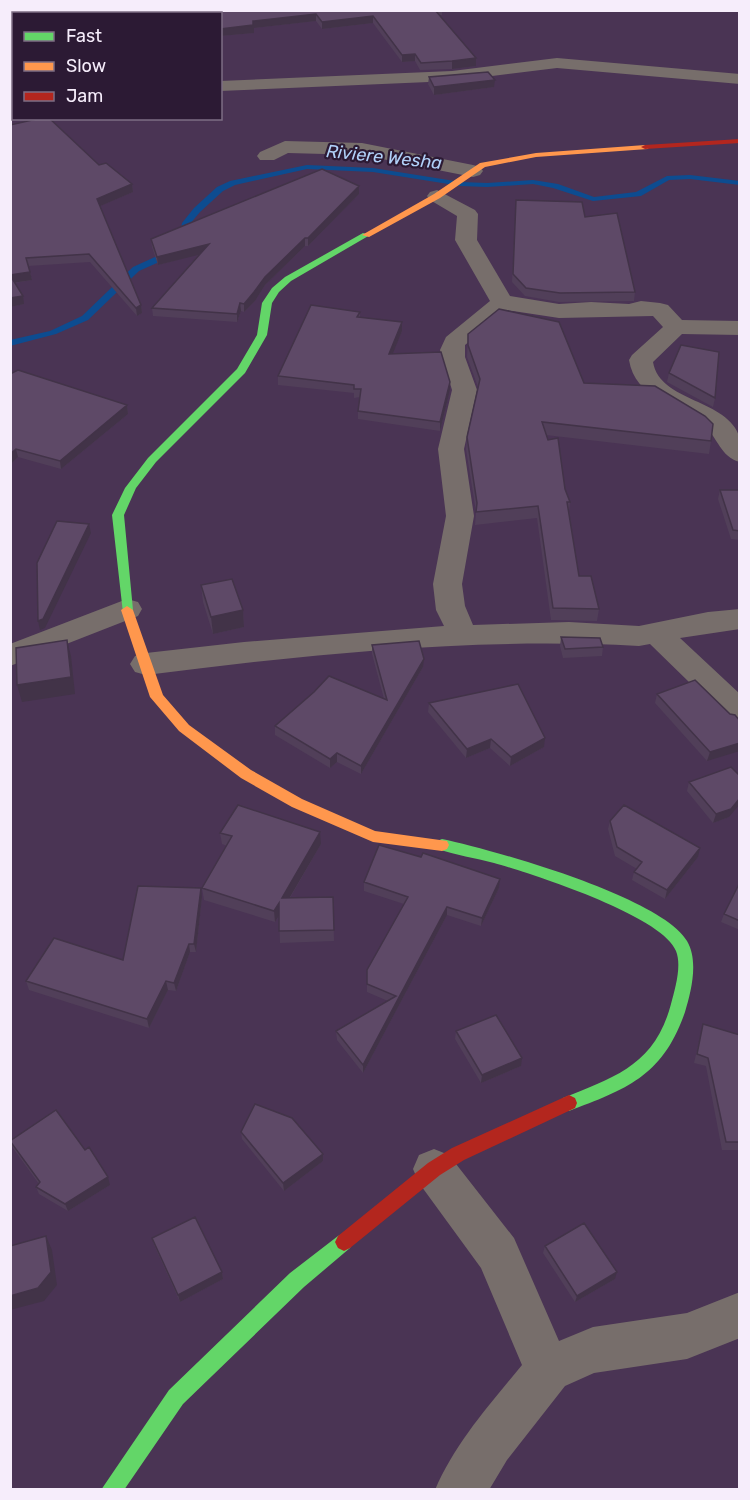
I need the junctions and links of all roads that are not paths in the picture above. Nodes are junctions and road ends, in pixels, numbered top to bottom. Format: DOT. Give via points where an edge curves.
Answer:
graph roads {
  1 [pos="740,79"];
  2 [pos="222,86"];
  3 [pos="740,141"];
  4 [pos="267,156"];
  5 [pos="469,173"];
  6 [pos="443,192"];
  7 [pos="502,302"];
  8 [pos="676,327"];
  9 [pos="740,328"];
  10 [pos="740,454"];
  11 [pos="127,609"];
  12 [pos="740,619"];
  13 [pos="658,634"];
  14 [pos="464,635"];
  15 [pos="10,656"];
  16 [pos="146,664"];
  17 [pos="740,713"];
  18 [pos="434,1169"];
  19 [pos="740,1315"];
  20 [pos="548,1369"];
  21 [pos="111,1490"];
  22 [pos="460,1490"];
  1 -- 2 [label="street" via="557,63 452,76"];
  3 -- 5 [label="street" via="536,155 483,165"];
  4 -- 5 [label="street" via="285,147 362,149"];
  5 -- 6 [label="street"];
  6 -- 7 [label="street" via="468,214 466,240"];
  6 -- 11 [label="street" via="275,290 267,303 262,335 241,371 152,460 130,488 118,515"];
  7 -- 8 [label="street" via="559,311 660,310"];
  7 -- 14 [label="street" via="467,329 451,349 455,369 464,380 464,396 452,441 460,513 446,582 450,608"];
  8 -- 9 [label="street"];
  8 -- 10 [label="street" via="640,360 640,370 663,392 714,422"];
  11 -- 15 [label="street"];
  11 -- 16 [label="street"];
  12 -- 13 [label="street"];
  13 -- 14 [label="street"];
  13 -- 17 [label="street"];
  14 -- 16 [label="street" via="244,652"];
  16 -- 18 [label="street" via="157,697 184,728 246,774 297,803 373,836 466,848 563,879 633,910 680,942 686,960 682,996 654,1057 627,1079 547,1112"];
  18 -- 20 [label="street" via="498,1254"];
  18 -- 21 [label="street" via="297,1281 176,1397"];
  19 -- 20 [label="street" via="687,1336 593,1350"];
  20 -- 22 [label="street" via="490,1443"];
}
